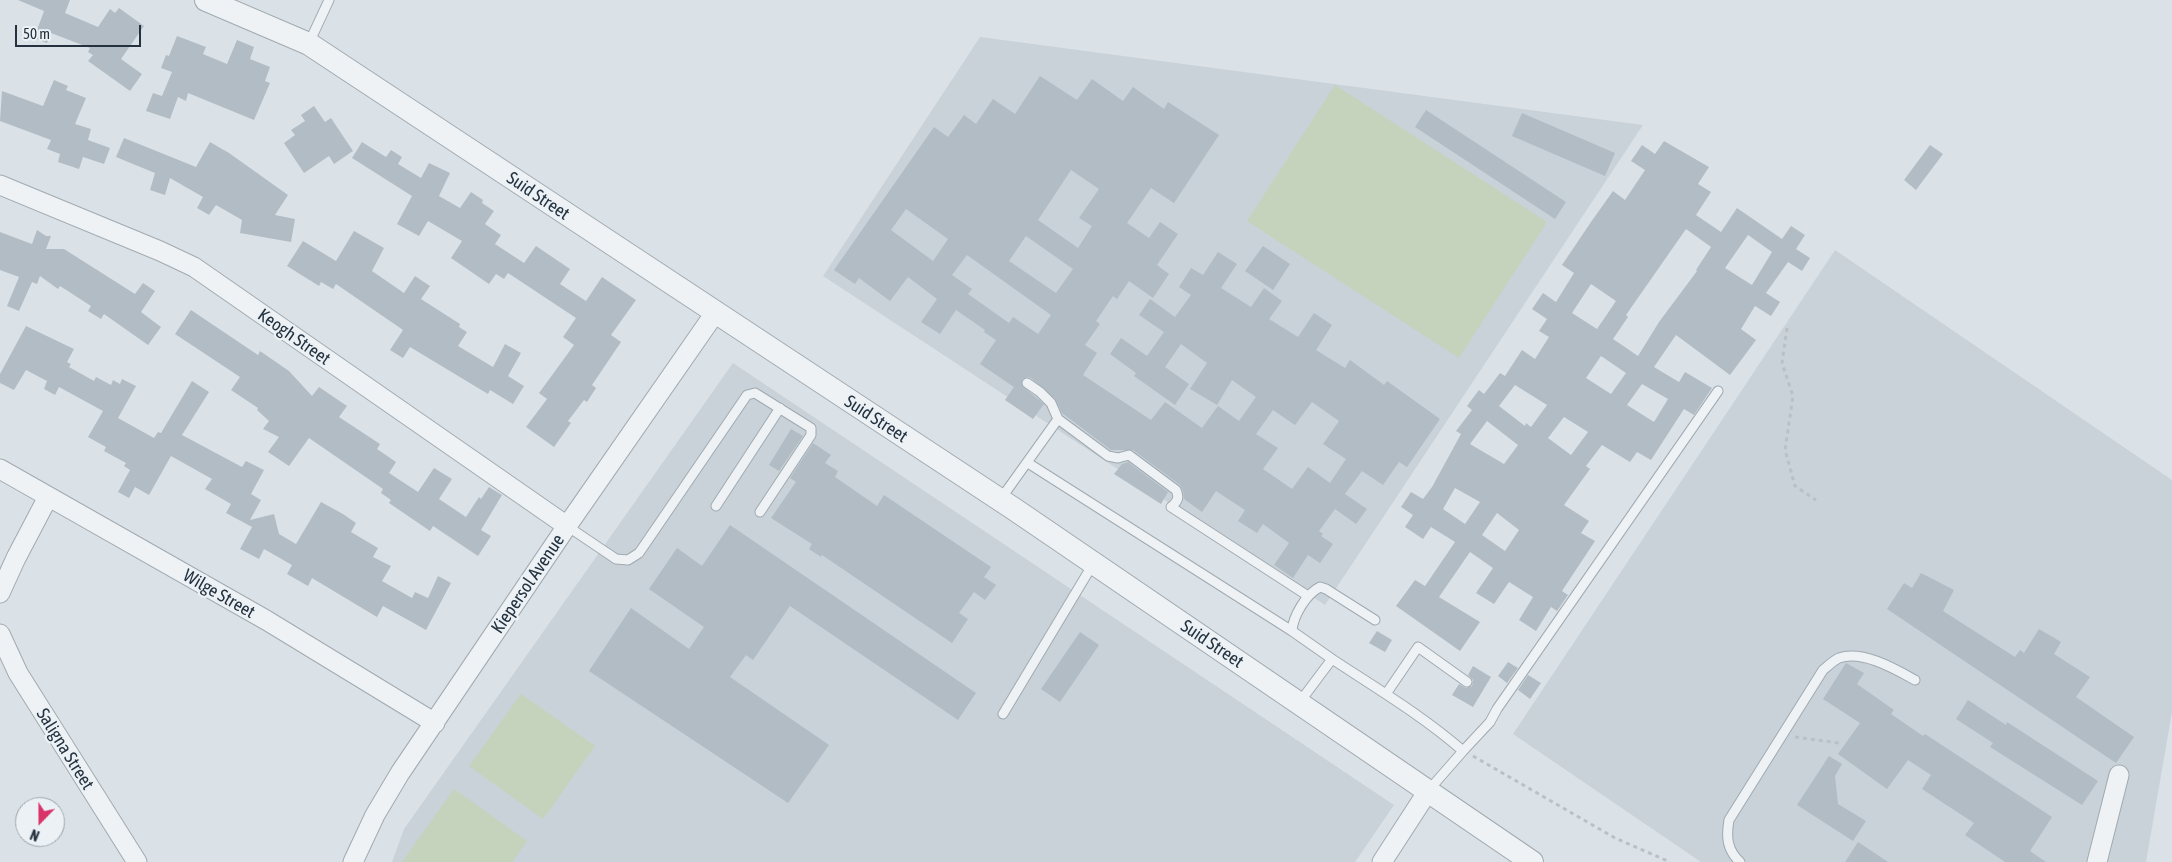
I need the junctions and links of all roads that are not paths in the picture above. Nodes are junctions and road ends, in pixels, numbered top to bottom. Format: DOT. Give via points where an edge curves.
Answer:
graph roads {
  1 [pos="206,0"];
  2 [pos="329,0"];
  3 [pos="309,44"];
  4 [pos="0,185"];
  5 [pos="715,313"];
  6 [pos="1027,383"];
  7 [pos="1718,390"];
  8 [pos="780,408"];
  9 [pos="1058,419"];
  10 [pos="1028,463"];
  11 [pos="0,469"];
  12 [pos="48,497"];
  13 [pos="1000,500"];
  14 [pos="716,506"];
  15 [pos="760,512"];
  16 [pos="567,526"];
  17 [pos="1093,563"];
  18 [pos="0,593"];
  19 [pos="1308,596"];
  20 [pos="1375,620"];
  21 [pos="1292,631"];
  22 [pos="0,634"];
  23 [pos="1332,659"];
  24 [pos="1915,680"];
  25 [pos="1467,682"];
  26 [pos="1386,694"];
  27 [pos="1299,703"];
  28 [pos="1003,714"];
  29 [pos="435,723"];
  30 [pos="1463,751"];
  31 [pos="2119,774"];
  32 [pos="1428,791"];
  33 [pos="137,862"];
  34 [pos="353,862"];
  35 [pos="1382,862"];
  36 [pos="1532,862"];
  37 [pos="1740,862"];
  38 [pos="2097,862"];
  1 -- 3 [label="street, Suid Street"];
  2 -- 3 [label="lane"];
  3 -- 5 [label="street, Suid Street"];
  4 -- 16 [label="street, Keogh Street" via="194,267"];
  5 -- 13 [label="street, Suid Street"];
  5 -- 16 [label="street, Kiepersol Avenue"];
  6 -- 9 [label="lane" via="1051,403"];
  7 -- 30 [label="lane" via="1490,722"];
  8 -- 14 [label="lane"];
  8 -- 15 [label="lane" via="811,428 812,436"];
  8 -- 16 [label="lane" via="755,393 747,394 639,553 628,560 616,559"];
  9 -- 10 [label="lane"];
  9 -- 19 [label="lane" via="1108,456 1128,456 1176,490 1179,495 1177,502 1171,507"];
  10 -- 13 [label="lane"];
  10 -- 21 [label="lane"];
  11 -- 12 [label="street, Wilge Street"];
  12 -- 18 [label="street"];
  12 -- 29 [label="street, Wilge Street" via="266,620"];
  13 -- 17 [label="street, Suid Street"];
  16 -- 29 [label="street, Kiepersol Avenue"];
  17 -- 27 [label="street, Suid Street"];
  17 -- 28 [label="lane"];
  19 -- 20 [label="lane" via="1320,587"];
  19 -- 21 [label="lane" via="1292,622"];
  21 -- 23 [label="lane"];
  22 -- 33 [label="street, Saligna Street" via="18,673"];
  23 -- 26 [label="lane"];
  23 -- 27 [label="lane"];
  24 -- 37 [label="lane" via="1882,662 1859,657 1839,658 1823,670 1729,820 1728,846"];
  25 -- 26 [label="lane" via="1418,647"];
  26 -- 30 [label="lane"];
  27 -- 32 [label="street, Suid Street"];
  29 -- 34 [label="street, Kiepersol Avenue" via="375,815"];
  30 -- 32 [label="lane"];
  31 -- 38 [label="street"];
  32 -- 35 [label="street"];
  32 -- 36 [label="street, Suid Street"];
}
